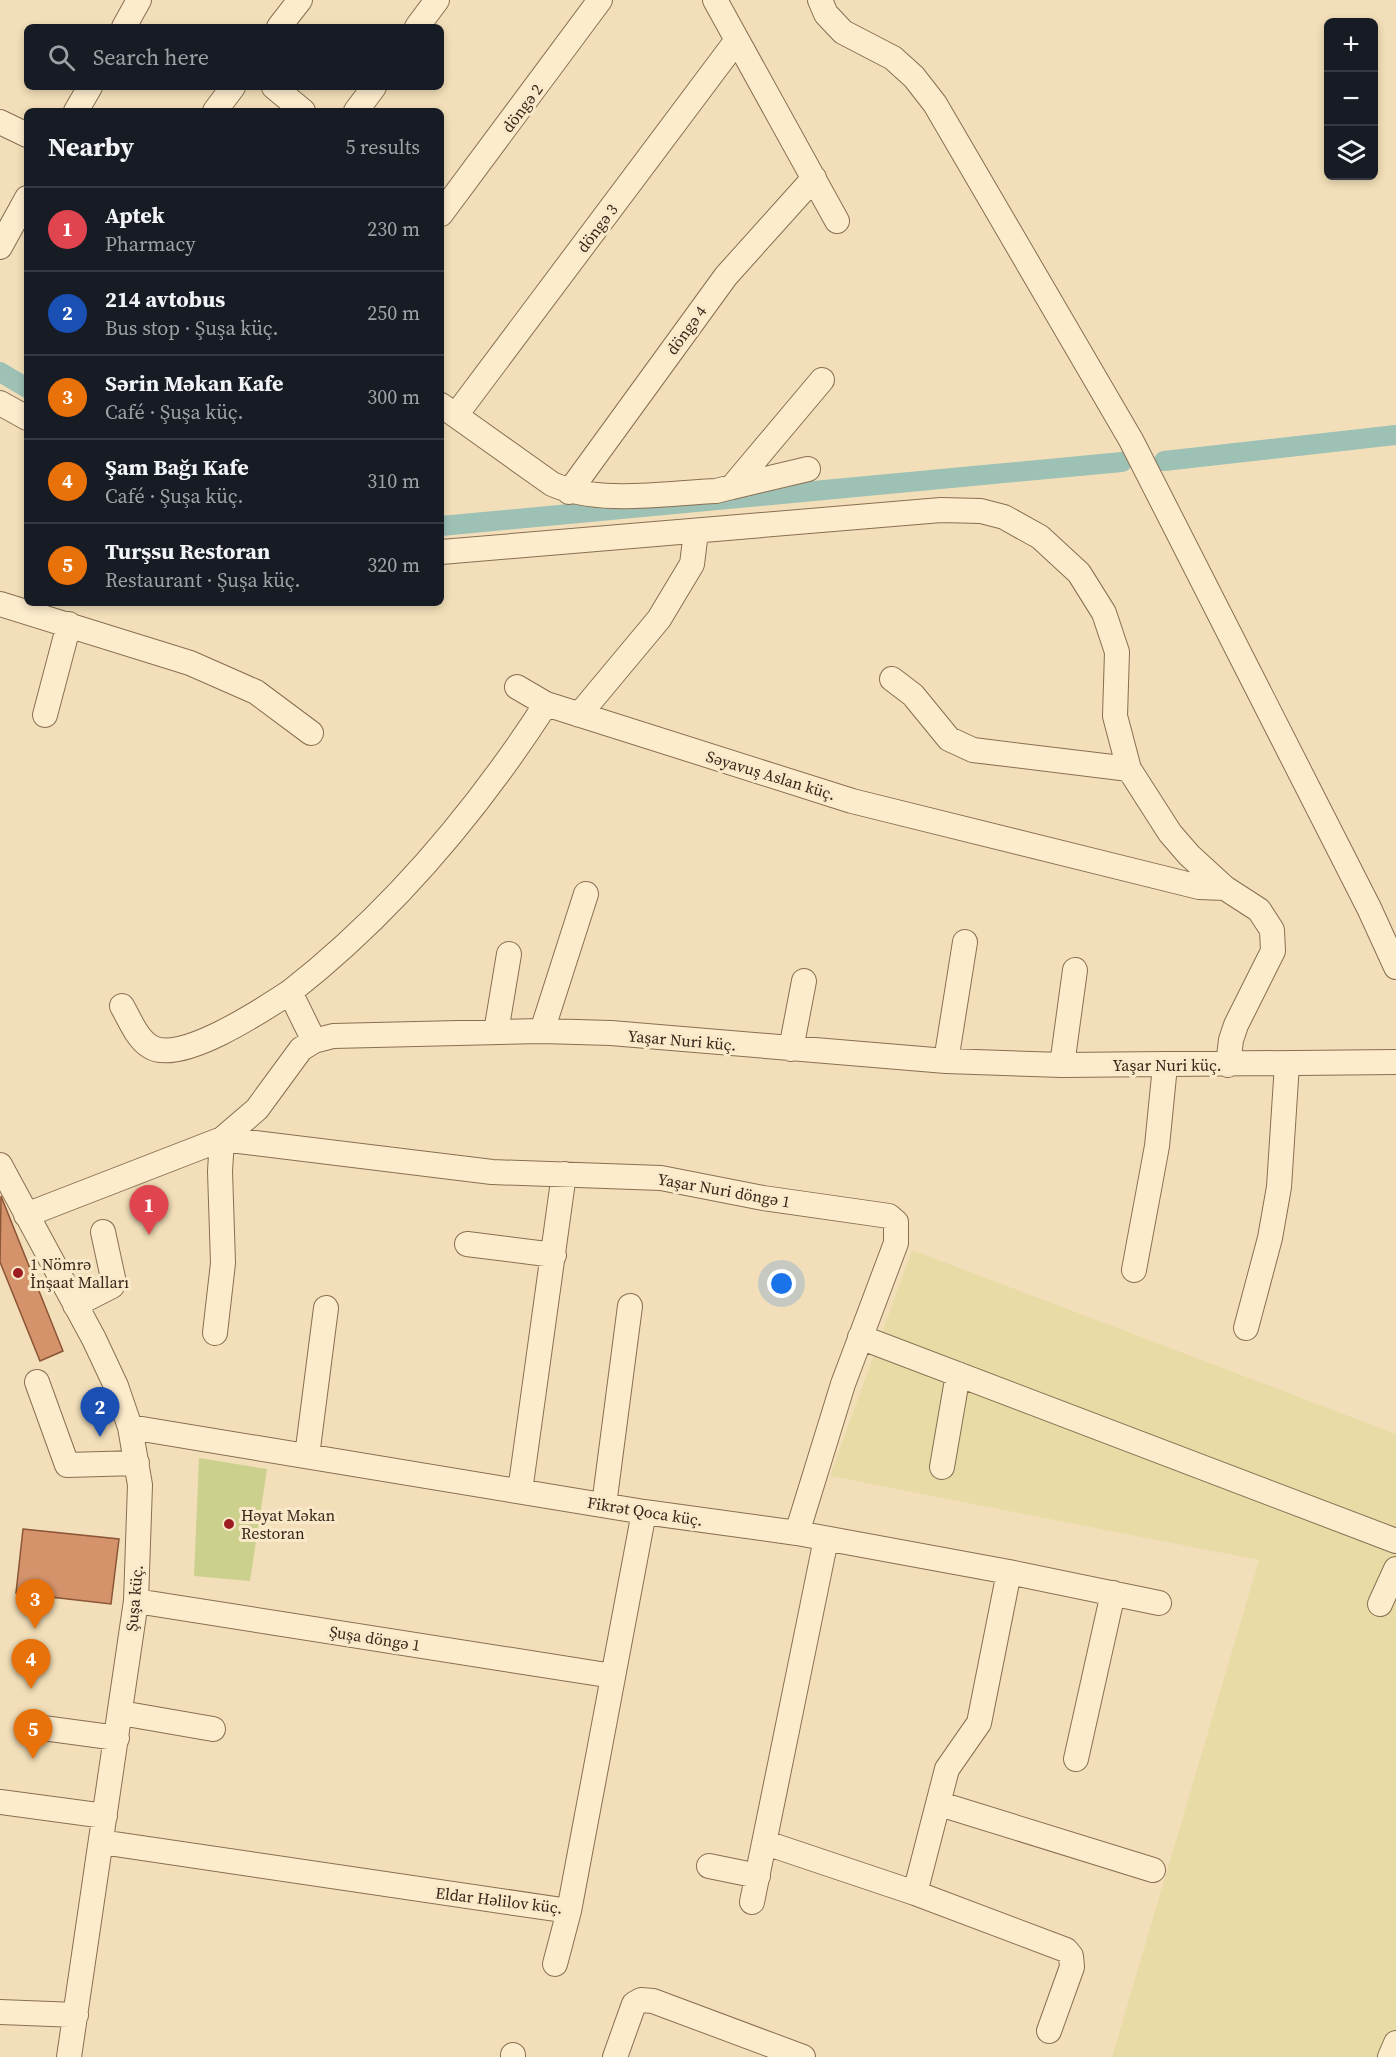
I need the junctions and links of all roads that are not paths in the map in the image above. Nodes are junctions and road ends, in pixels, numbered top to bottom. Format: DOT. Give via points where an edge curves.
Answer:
graph roads {
  1 [pos="139,0"];
  2 [pos="300,0"];
  3 [pos="437,0"];
  4 [pos="600,0"];
  5 [pos="716,0"];
  6 [pos="820,0"];
  7 [pos="126,24"];
  8 [pos="281,24"];
  9 [pos="419,24"];
  10 [pos="737,40"];
  11 [pos="88,90"];
  12 [pos="231,90"];
  13 [pos="278,90"];
  14 [pos="372,90"];
  15 [pos="78,108"];
  16 [pos="217,108"];
  17 [pos="299,108"];
  18 [pos="358,108"];
  19 [pos="0,122"];
  20 [pos="24,134"];
  21 [pos="814,178"];
  22 [pos="24,203"];
  23 [pos="444,210"];
  24 [pos="837,221"];
  25 [pos="0,247"];
  26 [pos="822,380"];
  27 [pos="0,403"];
  28 [pos="449,410"];
  29 [pos="24,416"];
  30 [pos="808,469"];
  31 [pos="732,487"];
  32 [pos="569,492"];
  33 [pos="696,532"];
  34 [pos="444,552"];
  35 [pos="0,604"];
  36 [pos="69,624"];
  37 [pos="892,679"];
  38 [pos="517,687"];
  39 [pos="546,704"];
  40 [pos="45,715"];
  41 [pos="579,715"];
  42 [pos="311,733"];
  43 [pos="1130,769"];
  44 [pos="1225,888"];
  45 [pos="586,894"];
  46 [pos="964,942"];
  47 [pos="509,954"];
  48 [pos="1396,967"];
  49 [pos="1075,970"];
  50 [pos="804,981"];
  51 [pos="290,992"];
  52 [pos="122,1006"];
  53 [pos="542,1031"];
  54 [pos="496,1032"];
  55 [pos="314,1041"];
  56 [pos="790,1049"];
  57 [pos="946,1061"];
  58 [pos="1396,1062"];
  59 [pos="1287,1064"];
  60 [pos="1062,1065"];
  61 [pos="1228,1065"];
  62 [pos="1165,1066"];
  63 [pos="222,1139"];
  64 [pos="0,1166"];
  65 [pos="564,1174"];
  66 [pos="26,1215"];
  67 [pos="104,1232"];
  68 [pos="467,1244"];
  69 [pos="554,1255"];
  70 [pos="1134,1270"];
  71 [pos="75,1305"];
  72 [pos="630,1306"];
  73 [pos="326,1308"];
  74 [pos="1246,1328"];
  75 [pos="215,1333"];
  76 [pos="860,1337"];
  77 [pos="958,1374"];
  78 [pos="37,1382"];
  79 [pos="130,1427"];
  80 [pos="307,1456"];
  81 [pos="137,1463"];
  82 [pos="942,1467"];
  83 [pos="520,1491"];
  84 [pos="604,1505"];
  85 [pos="644,1512"];
  86 [pos="797,1533"];
  87 [pos="826,1539"];
  88 [pos="1396,1541"];
  89 [pos="1396,1569"];
  90 [pos="1009,1572"];
  91 [pos="1113,1593"];
  92 [pos="136,1601"];
  93 [pos="1159,1604"];
  94 [pos="1380,1604"];
  95 [pos="614,1676"];
  96 [pos="121,1713"];
  97 [pos="36,1727"];
  98 [pos="213,1729"];
  99 [pos="117,1738"];
  100 [pos="1076,1759"];
  101 [pos="0,1802"];
  102 [pos="940,1804"];
  103 [pos="105,1816"];
  104 [pos="101,1842"];
  105 [pos="766,1843"];
  106 [pos="709,1866"];
  107 [pos="1153,1870"];
  108 [pos="758,1876"];
  109 [pos="915,1893"];
  110 [pos="752,1902"];
  111 [pos="569,1911"];
  112 [pos="555,1964"];
  113 [pos="0,2012"];
  114 [pos="76,2016"];
  115 [pos="1049,2031"];
  116 [pos="1396,2043"];
  117 [pos="69,2057"];
  118 [pos="615,2057"];
  119 [pos="803,2057"];
  120 [pos="1390,2057"];
  1 -- 7 [label="street"];
  2 -- 8 [label="street"];
  3 -- 9 [label="street"];
  4 -- 23 [label="street, döngə 2"];
  5 -- 10 [label="street"];
  6 -- 48 [label="street" via="826,14 843,32 893,58 914,77 935,104 1001,213 1131,440"];
  10 -- 21 [label="street"];
  10 -- 28 [label="street, döngə 3"];
  11 -- 15 [label="street"];
  12 -- 16 [label="street"];
  13 -- 17 [label="street"];
  14 -- 18 [label="street"];
  19 -- 20 [label="street"];
  21 -- 24 [label="street"];
  21 -- 32 [label="street, döngə 4" via="726,276"];
  22 -- 25 [label="street"];
  26 -- 31 [label="street"];
  27 -- 29 [label="street"];
  28 -- 32 [label="street"];
  30 -- 31 [label="street"];
  31 -- 32 [label="street" via="716,491 591,495"];
  33 -- 34 [label="street"];
  33 -- 41 [label="street" via="692,564 664,611"];
  33 -- 43 [label="street" via="941,510 981,511 1004,517 1040,537 1079,573 1104,613 1117,652 1115,716"];
  35 -- 36 [label="street"];
  36 -- 40 [label="street"];
  36 -- 42 [label="street" via="190,663 256,692"];
  37 -- 43 [label="street" via="913,695 949,739 973,750"];
  38 -- 39 [label="street, Səyavuş Aslan küç."];
  39 -- 41 [label="street, Səyavuş Aslan küç."];
  39 -- 51 [label="street" via="444,841 392,902"];
  41 -- 44 [label="street, Səyavuş Aslan küç." via="852,801 1199,887"];
  43 -- 44 [label="street" via="1170,833"];
  44 -- 61 [label="street, Səyavuş Aslan küç." via="1259,910 1272,930 1273,951 1236,1025"];
  45 -- 53 [label="street"];
  46 -- 57 [label="street"];
  47 -- 54 [label="street"];
  49 -- 60 [label="street"];
  50 -- 56 [label="street"];
  51 -- 52 [label="street" via="240,1025 205,1040 160,1051 140,1037"];
  51 -- 55 [label="street"];
  53 -- 54 [label="street, Yaşar Nuri küç."];
  53 -- 56 [label="street, Yaşar Nuri küç."];
  54 -- 55 [label="street, Yaşar Nuri küç." via="333,1036"];
  55 -- 63 [label="street" via="301,1049 257,1109"];
  56 -- 57 [label="street, Yaşar Nuri küç."];
  57 -- 60 [label="street, Yaşar Nuri küç."];
  58 -- 59 [label="street, Yaşar Nuri küç."];
  59 -- 61 [label="street, Yaşar Nuri küç."];
  59 -- 74 [label="street" via="1279,1187"];
  60 -- 62 [label="street, Yaşar Nuri küç."];
  61 -- 62 [label="street, Yaşar Nuri küç."];
  62 -- 70 [label="street" via="1157,1146"];
  63 -- 65 [label="street, Yaşar Nuri döngə 1" via="480,1170"];
  63 -- 66 [label="street"];
  63 -- 75 [label="street" via="223,1263"];
  64 -- 66 [label="street, Şuşa küç."];
  65 -- 69 [label="street"];
  65 -- 76 [label="street, Yaşar Nuri döngə 1" via="661,1178 763,1198 890,1216 896,1222 896,1243"];
  66 -- 71 [label="street, Şuşa küç."];
  67 -- 71 [label="street" via="112,1286"];
  68 -- 69 [label="street"];
  69 -- 83 [label="street"];
  71 -- 79 [label="street, Şuşa küç." via="116,1386"];
  72 -- 84 [label="street"];
  73 -- 80 [label="street"];
  76 -- 77 [label="street"];
  76 -- 86 [label="street, Yaşar Nuri döngə 1"];
  77 -- 82 [label="street"];
  77 -- 88 [label="street"];
  78 -- 81 [label="street" via="67,1465"];
  79 -- 80 [label="street, Fikrət Qoca küç."];
  79 -- 81 [label="street, Şuşa küç."];
  80 -- 83 [label="street, Fikrət Qoca küç."];
  81 -- 92 [label="street, Şuşa küç."];
  83 -- 84 [label="street, Fikrət Qoca küç."];
  84 -- 85 [label="street, Fikrət Qoca küç."];
  85 -- 86 [label="street, Fikrət Qoca küç."];
  85 -- 95 [label="street, Eldar Həlilov küç."];
  86 -- 87 [label="street, Fikrət Qoca küç."];
  87 -- 90 [label="street, Fikrət Qoca küç."];
  87 -- 105 [label="street"];
  89 -- 94 [label="street"];
  90 -- 91 [label="street, Fikrət Qoca küç."];
  90 -- 102 [label="street" via="979,1723 947,1769"];
  91 -- 93 [label="street, Fikrət Qoca küç."];
  91 -- 100 [label="street"];
  92 -- 95 [label="street, Şuşa döngə 1"];
  92 -- 96 [label="street, Şuşa küç."];
  95 -- 111 [label="street, Eldar Həlilov küç."];
  96 -- 98 [label="street"];
  96 -- 99 [label="street, Şuşa küç."];
  97 -- 99 [label="street"];
  99 -- 103 [label="street, Şuşa küç."];
  101 -- 103 [label="street"];
  102 -- 107 [label="street"];
  102 -- 109 [label="street"];
  103 -- 104 [label="street, Şuşa küç."];
  104 -- 111 [label="street, Eldar Həlilov küç."];
  104 -- 114 [label="street, Şuşa küç."];
  105 -- 108 [label="street"];
  105 -- 109 [label="street"];
  106 -- 108 [label="street"];
  108 -- 110 [label="street"];
  109 -- 115 [label="street" via="1066,1950 1072,1967"];
  111 -- 112 [label="street"];
  113 -- 114 [label="street"];
  114 -- 117 [label="street, Şuşa küç."];
  116 -- 120 [label="street"];
  118 -- 119 [label="street" via="634,2004 641,2000"];
}
